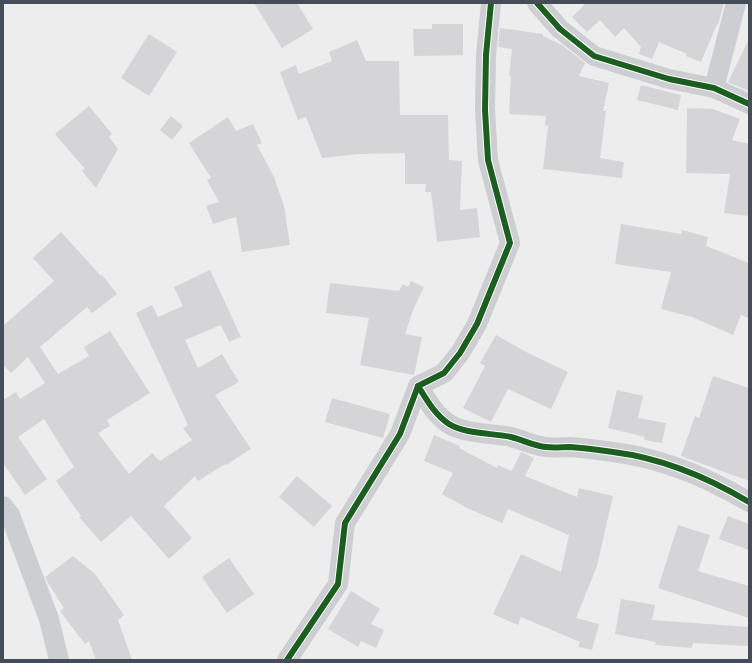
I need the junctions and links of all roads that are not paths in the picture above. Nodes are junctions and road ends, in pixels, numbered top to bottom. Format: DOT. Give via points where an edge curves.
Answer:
graph roads {
  1 [pos="491,3"];
  2 [pos="537,3"];
  3 [pos="736,3"];
  4 [pos="714,88"];
  5 [pos="749,104"];
  6 [pos="418,386"];
  7 [pos="749,502"];
  8 [pos="3,506"];
  9 [pos="58,660"];
  10 [pos="287,660"];
  1 -- 6 [label="street" via="486,55 485,110 488,160 510,243 477,324 460,353 444,373"];
  2 -- 4 [label="street" via="560,29 594,56 669,79"];
  3 -- 4 [label="street"];
  4 -- 5 [label="street"];
  6 -- 7 [label="street" via="438,416 466,430 512,437 545,447 614,452 641,457 677,467 726,488"];
  6 -- 10 [label="street" via="400,434 345,523 338,584"];
  8 -- 9 [label="street" via="10,515 49,619"];
}
